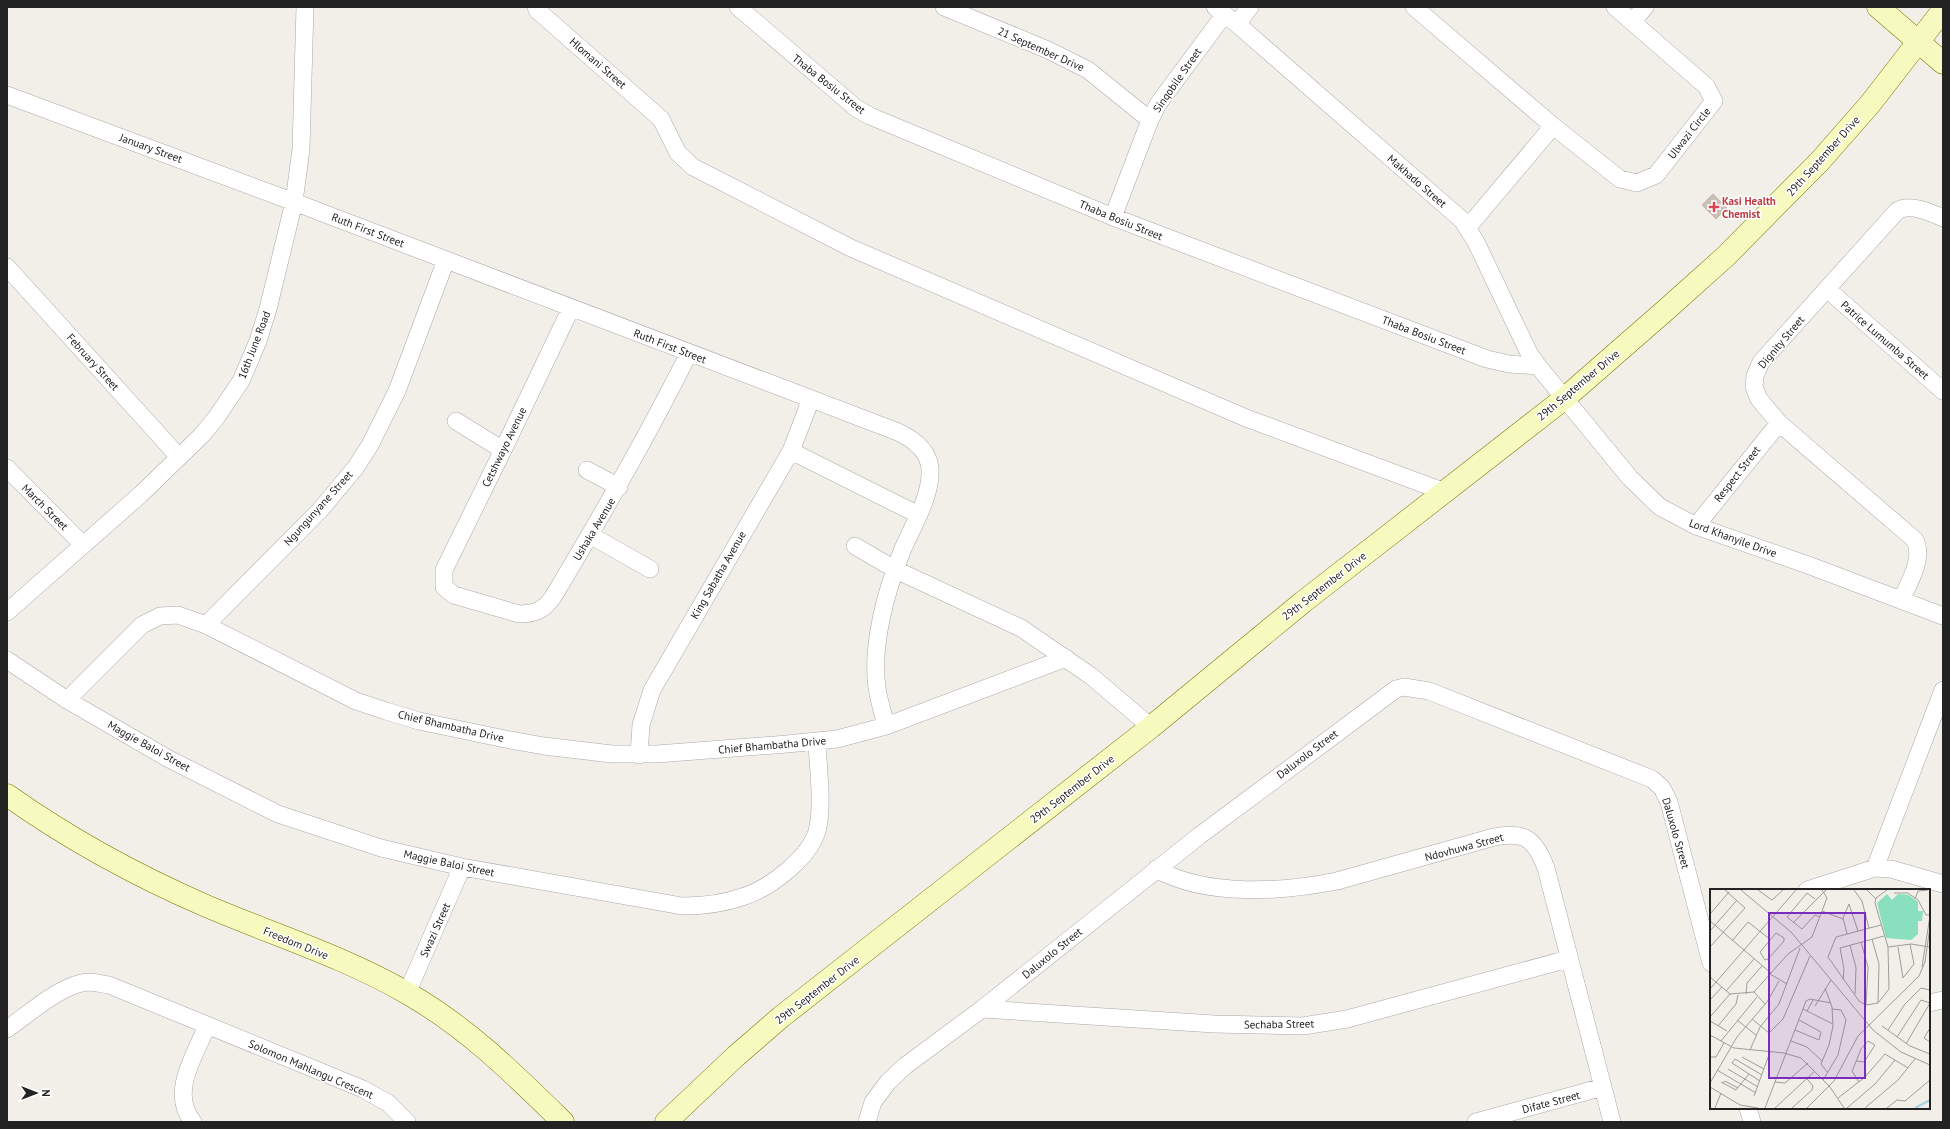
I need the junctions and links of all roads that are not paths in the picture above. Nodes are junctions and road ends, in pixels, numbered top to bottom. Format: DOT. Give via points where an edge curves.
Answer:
graph roads {
  1 [pos="536,7"];
  2 [pos="738,7"];
  3 [pos="944,7"];
  4 [pos="1250,7"];
  5 [pos="1414,7"];
  6 [pos="1615,7"];
  7 [pos="1645,7"];
  8 [pos="1878,7"];
  9 [pos="301,9"];
  10 [pos="1943,10"];
  11 [pos="1226,15"];
  12 [pos="1632,22"];
  13 [pos="1917,42"];
  14 [pos="1943,63"];
  15 [pos="7,95"];
  16 [pos="1150,120"];
  17 [pos="1553,126"];
  18 [pos="294,202"];
  19 [pos="1113,217"];
  20 [pos="1943,218"];
  21 [pos="1468,227"];
  22 [pos="446,260"];
  23 [pos="7,266"];
  24 [pos="1827,289"];
  25 [pos="571,308"];
  26 [pos="689,353"];
  27 [pos="1538,366"];
  28 [pos="1943,391"];
  29 [pos="1565,398"];
  30 [pos="811,400"];
  31 [pos="456,422"];
  32 [pos="1779,423"];
  33 [pos="504,450"];
  34 [pos="790,451"];
  35 [pos="180,457"];
  36 [pos="7,468"];
  37 [pos="587,470"];
  38 [pos="619,487"];
  39 [pos="1445,492"];
  40 [pos="919,515"];
  41 [pos="1696,526"];
  42 [pos="590,536"];
  43 [pos="83,545"];
  44 [pos="855,546"];
  45 [pos="650,569"];
  46 [pos="896,570"];
  47 [pos="444,587"];
  48 [pos="1901,600"];
  49 [pos="7,612"];
  50 [pos="1943,616"];
  51 [pos="206,625"];
  52 [pos="1066,658"];
  53 [pos="7,660"];
  54 [pos="1943,690"];
  55 [pos="67,700"];
  56 [pos="886,726"];
  57 [pos="1151,727"];
  58 [pos="817,742"];
  59 [pos="639,755"];
  60 [pos="7,795"];
  61 [pos="462,867"];
  62 [pos="1875,868"];
  63 [pos="1156,870"];
  64 [pos="1943,884"];
  65 [pos="1810,889"];
  66 [pos="1706,923"];
  67 [pos="1710,955"];
  68 [pos="1568,959"];
  69 [pos="407,993"];
  70 [pos="1943,1000"];
  71 [pos="1930,1003"];
  72 [pos="982,1009"];
  73 [pos="207,1026"];
  74 [pos="7,1030"];
  75 [pos="1603,1087"];
  76 [pos="1748,1109"];
  77 [pos="193,1122"];
  78 [pos="407,1122"];
  79 [pos="563,1122"];
  80 [pos="666,1122"];
  81 [pos="867,1122"];
  82 [pos="1476,1122"];
  83 [pos="1612,1122"];
  84 [pos="1752,1122"];
  1 -- 39 [label="street, Hlomani Street" via="661,119 678,152 693,167 851,248 1246,418"];
  2 -- 19 [label="street, Thaba Bosiu Street" via="856,108"];
  3 -- 16 [label="street, 21 September Drive" via="1048,50 1082,67"];
  4 -- 11 [label="street, Sinqobile Street"];
  5 -- 17 [label="street, Ulwazi Circle"];
  6 -- 12 [label="street, Ulwazi Circle"];
  7 -- 12 [label="street"];
  8 -- 13 [label="street"];
  9 -- 18 [label="street, 16th June Road" via="301,149"];
  10 -- 13 [label="street, 29th September Drive"];
  11 -- 16 [label="street, Sinqobile Street" via="1158,104"];
  11 -- 21 [label="street, Makhado Street"];
  12 -- 17 [label="street, Ulwazi Circle" via="1706,86 1714,101 1710,107 1656,175 1637,183 1620,179"];
  13 -- 14 [label="street"];
  13 -- 29 [label="street, 29th September Drive" via="1848,131 1777,206 1726,256"];
  15 -- 18 [label="street, January Street"];
  16 -- 19 [label="street, Sinqobile Street"];
  17 -- 21 [label="street"];
  18 -- 22 [label="street, Ruth First Street"];
  18 -- 35 [label="street, 16th June Road" via="270,302 250,361 216,418"];
  19 -- 27 [label="street, Thaba Bosiu Street" via="1487,359 1508,364"];
  20 -- 24 [label="street, Dignity Street" via="1916,209 1900,209"];
  21 -- 27 [label="street, Makhado Street"];
  22 -- 25 [label="street, Ruth First Street"];
  22 -- 51 [label="street, Ngungunyane Street" via="402,378 370,445 320,509"];
  23 -- 35 [label="street, February Street"];
  24 -- 28 [label="street, Patrice Lumumba Street"];
  24 -- 32 [label="street, Dignity Street" via="1761,362 1755,376 1754,387 1759,400"];
  25 -- 26 [label="street, Ruth First Street"];
  25 -- 33 [label="street, Cetshwayo Avenue"];
  26 -- 30 [label="street, Ruth First Street"];
  26 -- 38 [label="street, Ushaka Avenue"];
  27 -- 29 [label="street, Makhado Street"];
  29 -- 39 [label="street, 29th September Drive"];
  29 -- 41 [label="street, Lord Khanyile Drive" via="1630,478 1660,507"];
  30 -- 34 [label="street, King Sabatha Avenue"];
  30 -- 40 [label="street, Ruth First Street" via="898,432 921,447 926,454 930,480"];
  31 -- 33 [label="street"];
  32 -- 41 [label="street, Respect Street"];
  32 -- 48 [label="street, Dignity Street" via="1915,540 1918,546 1917,560"];
  33 -- 47 [label="street, Cetshwayo Avenue" via="444,570"];
  34 -- 40 [label="street"];
  34 -- 59 [label="street, King Sabatha Avenue" via="652,690 641,725"];
  35 -- 43 [label="street, 16th June Road"];
  36 -- 43 [label="street, March Street"];
  37 -- 38 [label="street"];
  38 -- 42 [label="street, Ushaka Avenue"];
  39 -- 57 [label="street, 29th September Drive" via="1303,602"];
  40 -- 46 [label="street, Ruth First Street"];
  41 -- 48 [label="street, Lord Khanyile Drive"];
  42 -- 45 [label="street"];
  42 -- 47 [label="street, Ushaka Avenue" via="548,604 536,612 519,614 454,595"];
  43 -- 49 [label="street, 16th June Road"];
  44 -- 46 [label="street"];
  46 -- 52 [label="street" via="997,615"];
  46 -- 56 [label="street" via="880,626 877,647 877,687"];
  48 -- 50 [label="street, Lord Khanyile Drive"];
  51 -- 55 [label="street, Chief Bhambatha Drive" via="168,614 149,620"];
  51 -- 59 [label="street, Chief Bhambatha Drive" via="326,687 386,711 544,746"];
  52 -- 56 [label="street, Chief Bhambatha Drive"];
  52 -- 57 [label="street" via="1111,691"];
  53 -- 55 [label="street, Maggie Baloi Street"];
  54 -- 62 [label="street"];
  55 -- 61 [label="street, Maggie Baloi Street" via="169,759 278,814 381,848"];
  56 -- 58 [label="street, Chief Bhambatha Drive"];
  57 -- 80 [label="street, 29th September Drive" via="781,1017"];
  58 -- 59 [label="street, Chief Bhambatha Drive"];
  58 -- 61 [label="street, Maggie Baloi Street" via="820,815 814,841 806,854 793,866 744,897 702,906 682,906"];
  60 -- 69 [label="street, Freedom Drive" via="81,842 164,887 368,973"];
  61 -- 69 [label="street, Swazi Street"];
  62 -- 64 [label="street" via="1891,869"];
  62 -- 65 [label="street"];
  63 -- 66 [label="street, Daluxolo Street" via="1382,697 1404,687 1429,691 1652,779 1662,788 1669,802"];
  63 -- 68 [label="street, Ndovhuwa Street" via="1188,884 1232,889 1314,886 1494,837 1526,837 1542,857"];
  63 -- 72 [label="street, Daluxolo Street"];
  66 -- 67 [label="street, Daluxolo Street"];
  68 -- 72 [label="street, Sechaba Street" via="1347,1019 1303,1026 1214,1024"];
  68 -- 75 [label="street, Ndovhuwa Street"];
  69 -- 79 [label="street, Freedom Drive" via="472,1037 510,1069"];
  70 -- 71 [label="street"];
  72 -- 81 [label="street, Daluxolo Street" via="905,1066 873,1102"];
  73 -- 74 [label="street, Solomon Mahlangu Crescent" via="110,985 89,982 62,991"];
  73 -- 77 [label="street" via="183,1087 183,1103"];
  73 -- 78 [label="street, Solomon Mahlangu Crescent" via="363,1089 388,1104"];
  75 -- 82 [label="street, Difate Street"];
  75 -- 83 [label="street, Ndovhuwa Street"];
  76 -- 84 [label="street"];
}
